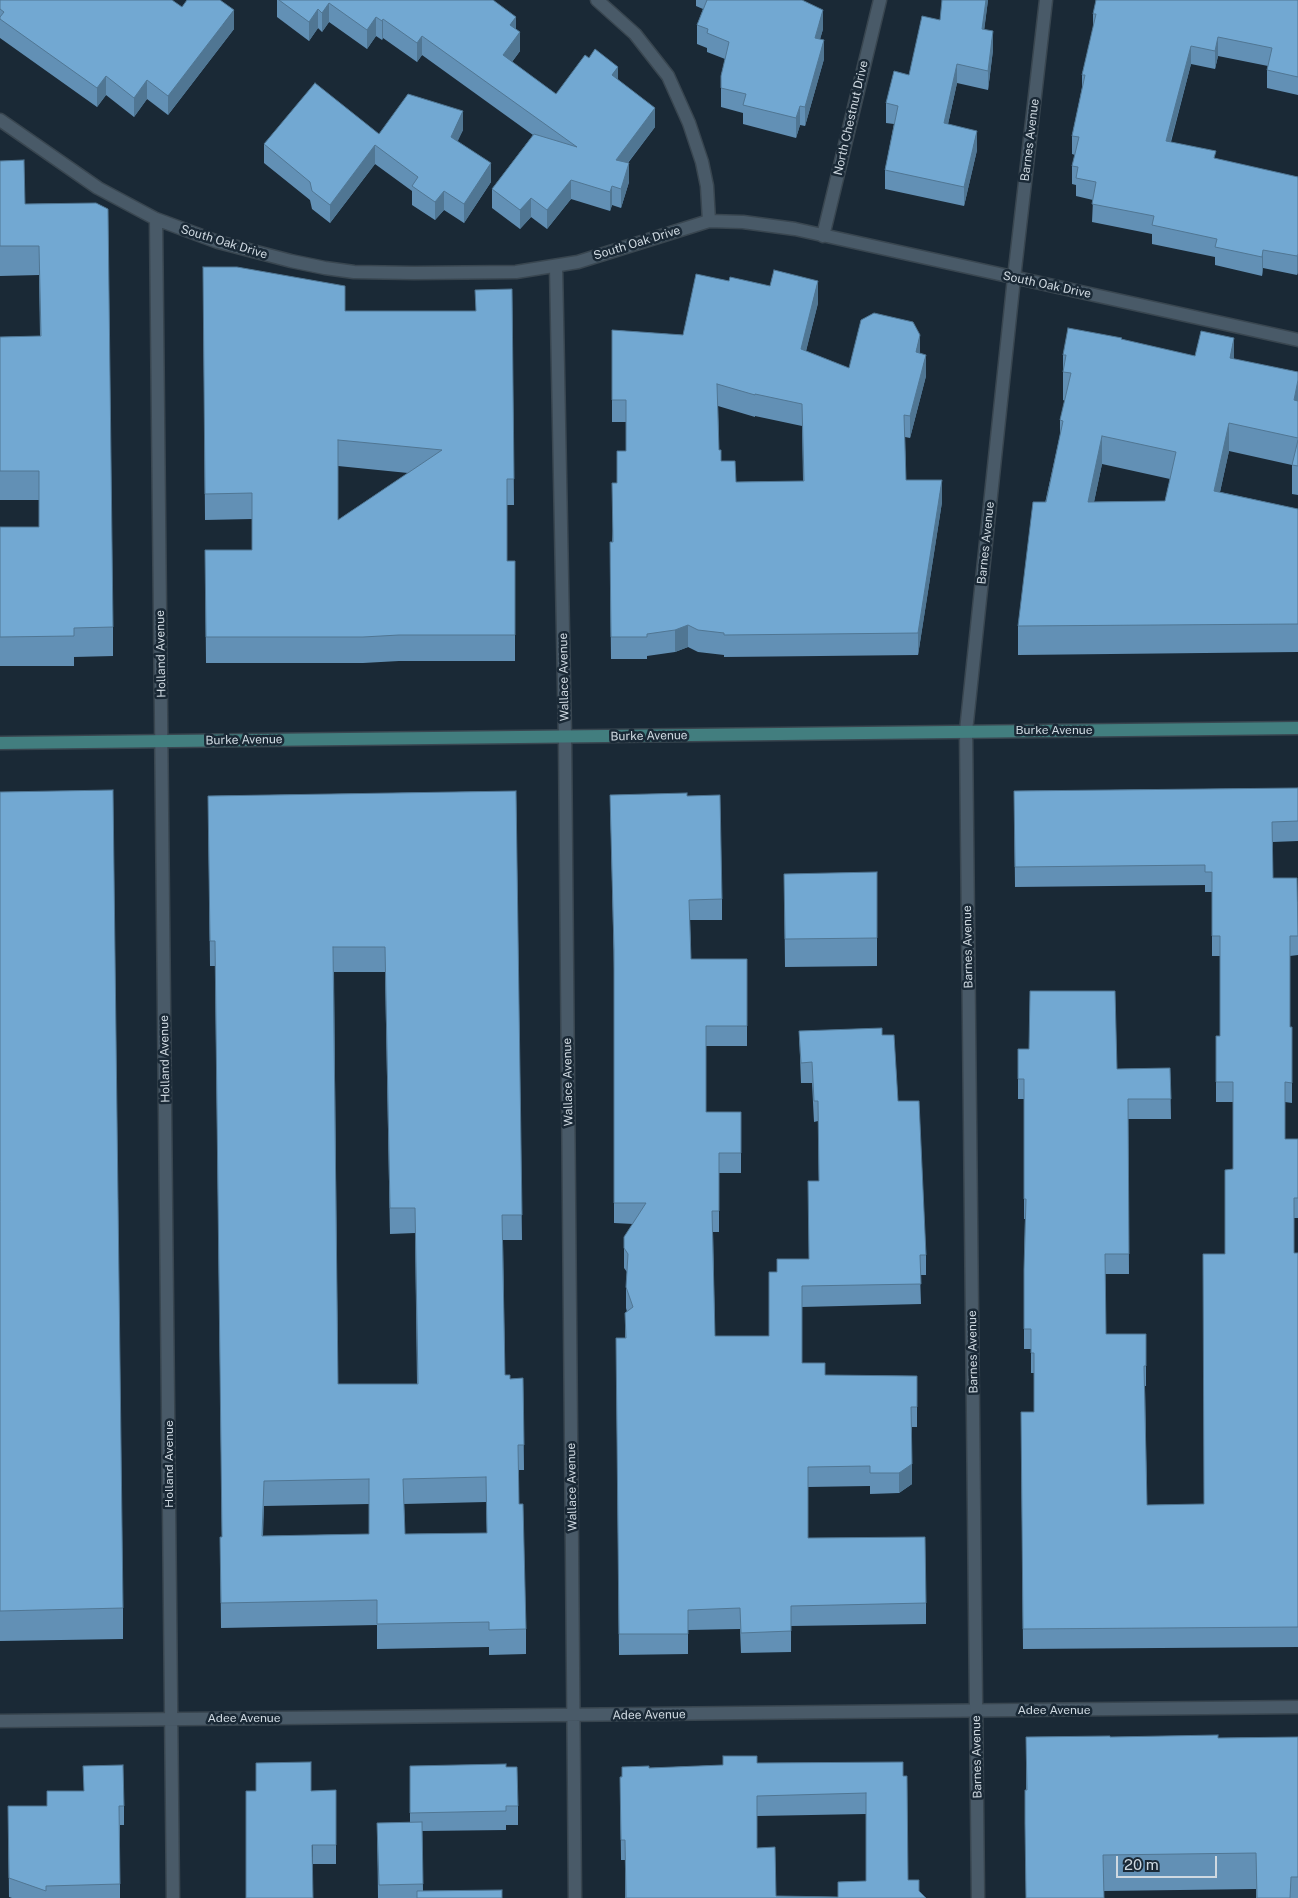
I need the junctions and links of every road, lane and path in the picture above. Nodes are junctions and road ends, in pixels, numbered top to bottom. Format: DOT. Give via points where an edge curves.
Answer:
graph roads {
  1 [pos="597,0"];
  2 [pos="880,0"];
  3 [pos="1046,0"];
  4 [pos="0,120"];
  5 [pos="156,219"];
  6 [pos="709,221"];
  7 [pos="823,236"];
  8 [pos="556,266"];
  9 [pos="1014,278"];
  10 [pos="1298,340"];
  11 [pos="1298,728"];
  12 [pos="966,731"];
  13 [pos="566,737"];
  14 [pos="161,741"];
  15 [pos="0,743"];
  16 [pos="1298,1708"];
  17 [pos="976,1710"];
  18 [pos="574,1716"];
  19 [pos="171,1719"];
  20 [pos="0,1721"];
  21 [pos="174,1898"];
  22 [pos="576,1898"];
  23 [pos="978,1898"];
  1 -- 6 [label="street" via="635,34 668,76 702,162"];
  2 -- 7 [label="street, North Chestnut Drive"];
  3 -- 9 [label="street, Barnes Avenue"];
  4 -- 5 [label="street, South Oak Drive" via="98,188"];
  5 -- 8 [label="street, South Oak Drive" via="253,252 354,272 490,273"];
  5 -- 14 [label="street, Holland Avenue"];
  6 -- 7 [label="street, South Oak Drive" via="769,224"];
  6 -- 8 [label="street, South Oak Drive"];
  7 -- 9 [label="street, South Oak Drive"];
  8 -- 13 [label="street, Wallace Avenue"];
  9 -- 10 [label="street, South Oak Drive"];
  9 -- 12 [label="street, Barnes Avenue"];
  11 -- 12 [label="main road, Burke Avenue"];
  12 -- 13 [label="main road, Burke Avenue"];
  12 -- 17 [label="street, Barnes Avenue"];
  13 -- 14 [label="main road, Burke Avenue"];
  13 -- 18 [label="street, Wallace Avenue"];
  14 -- 15 [label="main road, Burke Avenue"];
  14 -- 19 [label="street, Holland Avenue"];
  16 -- 17 [label="street, Adee Avenue"];
  17 -- 18 [label="street, Adee Avenue"];
  17 -- 23 [label="street, Barnes Avenue"];
  18 -- 19 [label="street, Adee Avenue"];
  18 -- 22 [label="street, Wallace Avenue"];
  19 -- 20 [label="street, Adee Avenue"];
  19 -- 21 [label="street, Holland Avenue"];
}
